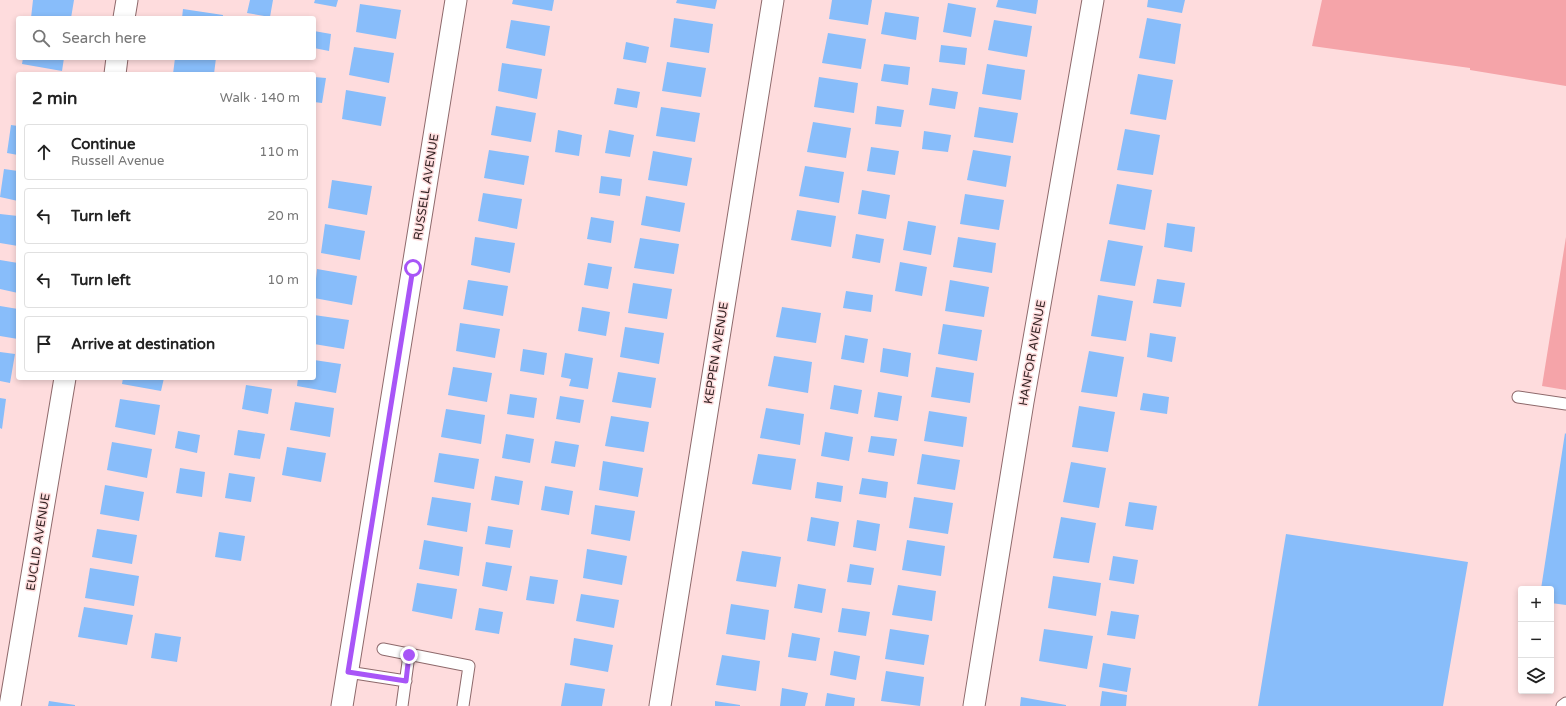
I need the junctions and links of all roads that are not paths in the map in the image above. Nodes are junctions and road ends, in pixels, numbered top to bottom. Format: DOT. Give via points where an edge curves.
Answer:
graph roads {
  1 [pos="127,0"];
  2 [pos="456,0"];
  3 [pos="773,0"];
  4 [pos="1093,0"];
  5 [pos="124,16"];
  6 [pos="118,60"];
  7 [pos="115,72"];
  8 [pos="65,380"];
  9 [pos="1518,397"];
  10 [pos="1566,404"];
  11 [pos="383,649"];
  12 [pos="409,655"];
  13 [pos="348,672"];
  14 [pos="406,681"];
  15 [pos="8,692"];
  16 [pos="1566,704"];
  17 [pos="342,706"];
  18 [pos="402,706"];
  19 [pos="463,706"];
  20 [pos="660,706"];
  21 [pos="974,706"];
  22 [pos="1562,706"];
  1 -- 5 [label="street"];
  2 -- 13 [label="street, RUSSELL AVENUE"];
  3 -- 20 [label="street, KEPPEN AVENUE"];
  4 -- 21 [label="street, HANFOR AVENUE" via="1024,394"];
  6 -- 7 [label="street"];
  8 -- 15 [label="street, EUCLID AVENUE"];
  9 -- 10 [label="lane"];
  11 -- 12 [label="lane"];
  12 -- 14 [label="lane"];
  12 -- 19 [label="lane" via="469,666"];
  13 -- 14 [label="lane"];
  13 -- 17 [label="street, RUSSELL AVENUE"];
  14 -- 18 [label="lane"];
  16 -- 22 [label="lane"];
}
